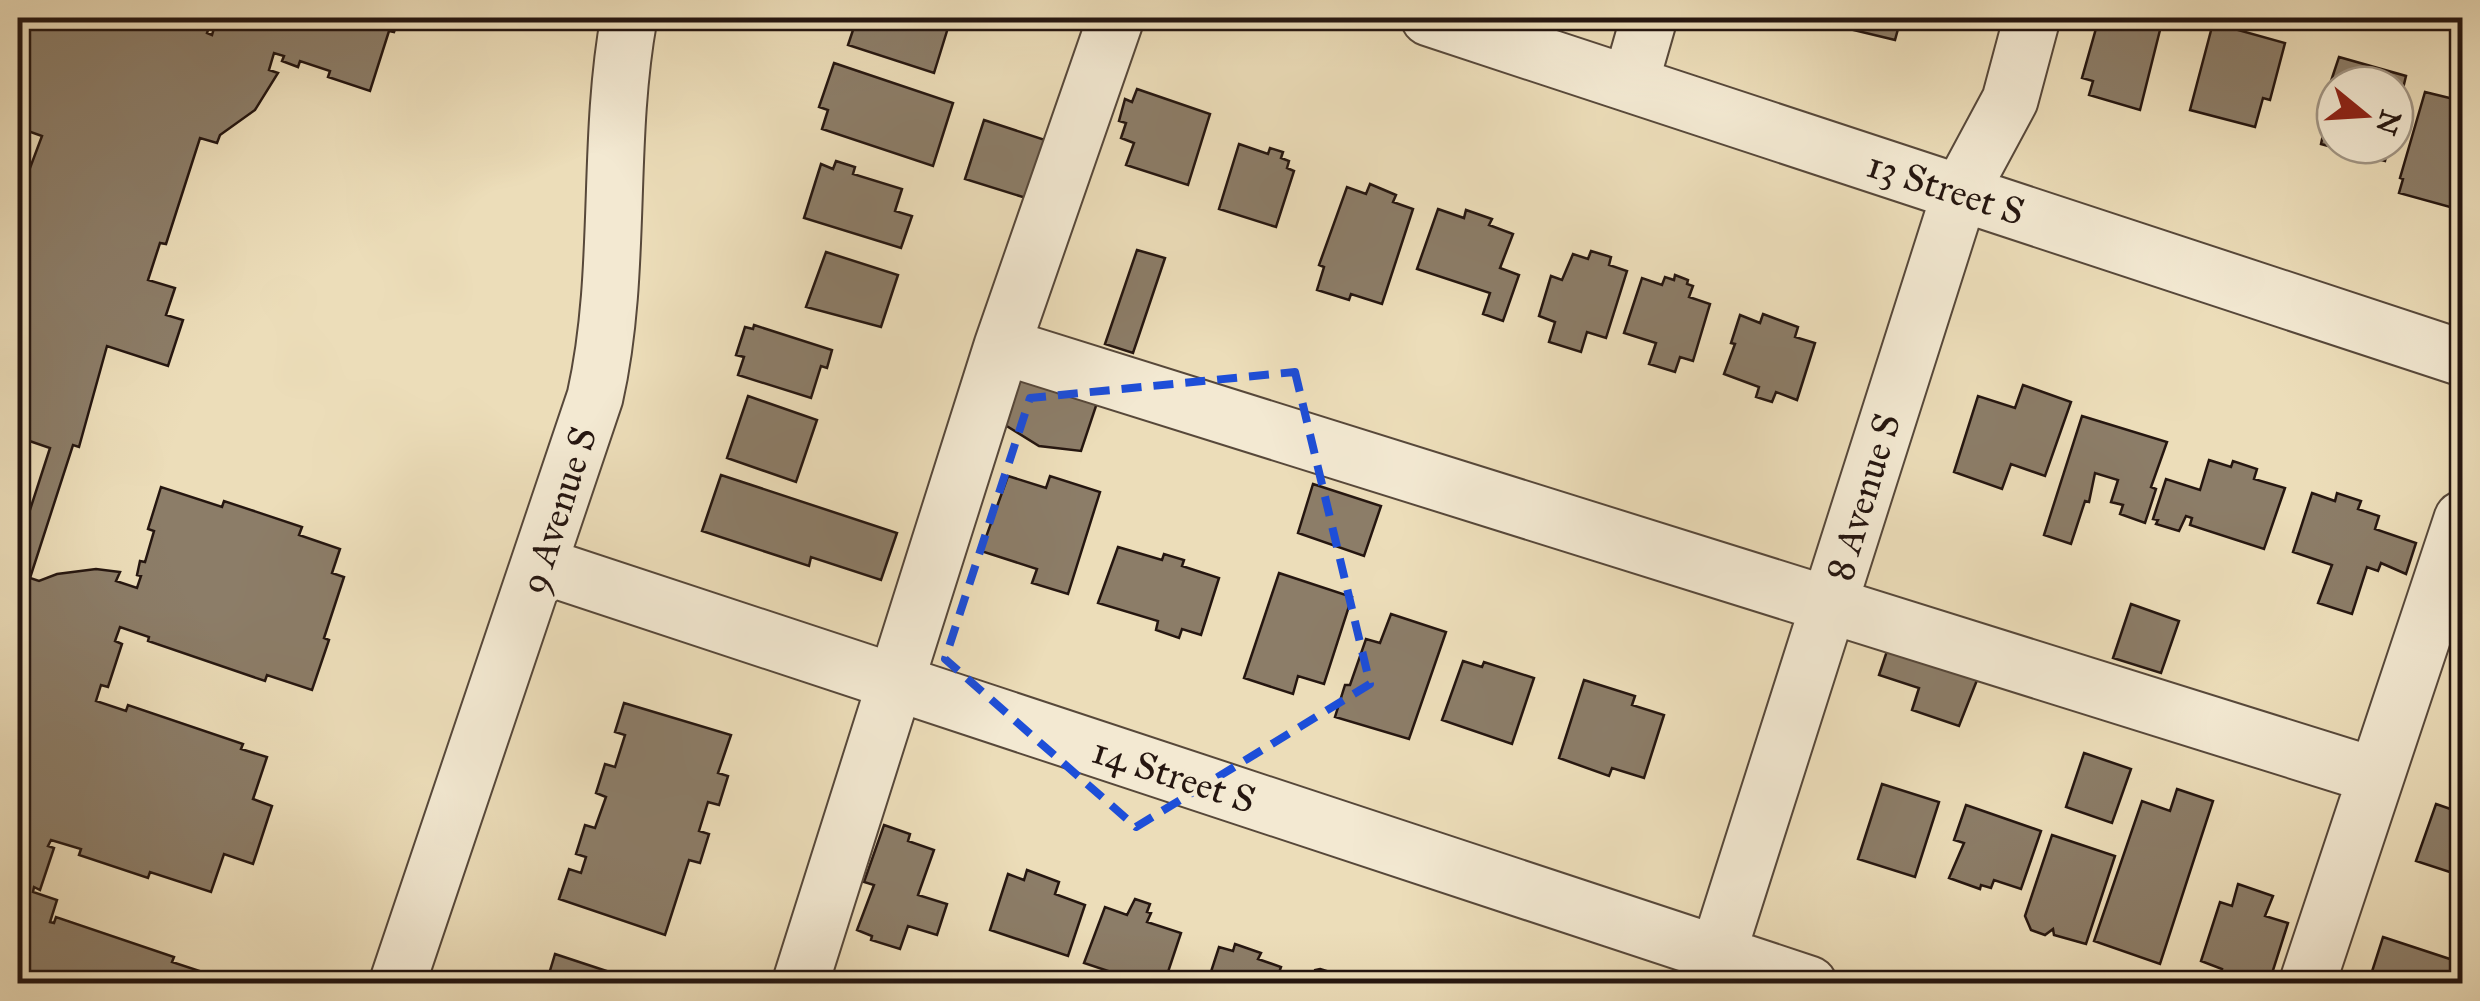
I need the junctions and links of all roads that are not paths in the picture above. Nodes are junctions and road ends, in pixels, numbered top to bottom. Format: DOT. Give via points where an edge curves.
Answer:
graph roads {
  1 [pos="629,18"];
  2 [pos="1116,18"];
  3 [pos="1430,18"];
  4 [pos="1649,18"];
  5 [pos="2032,18"];
  6 [pos="1630,84"];
  7 [pos="1960,193"];
  8 [pos="1002,346"];
  9 [pos="2462,358"];
  10 [pos="2462,520"];
  11 [pos="540,565"];
  12 [pos="1828,607"];
  13 [pos="896,683"];
  14 [pos="2376,776"];
  15 [pos="1713,969"];
  16 [pos="397,984"];
  17 [pos="800,984"];
  18 [pos="1808,984"];
  19 [pos="2307,984"];
  1 -- 11 [label="street, 9 Avenue S" via="602,364"];
  2 -- 8 [label="street"];
  3 -- 6 [label="street, 13 Street S"];
  4 -- 6 [label="street"];
  5 -- 7 [label="street, 8 Avenue S" via="2010,100"];
  6 -- 7 [label="street, 13 Street S"];
  7 -- 9 [label="street, 13 Street S"];
  7 -- 12 [label="street, 8 Avenue S"];
  8 -- 12 [label="street"];
  8 -- 13 [label="street"];
  10 -- 14 [label="street"];
  11 -- 13 [label="street, 14 Street S"];
  11 -- 16 [label="street, 9 Avenue S"];
  12 -- 14 [label="street"];
  12 -- 15 [label="street, 8 Avenue S"];
  13 -- 15 [label="street, 14 Street S"];
  13 -- 17 [label="street"];
  14 -- 19 [label="street"];
  15 -- 18 [label="street, 14 Street S"];
}
